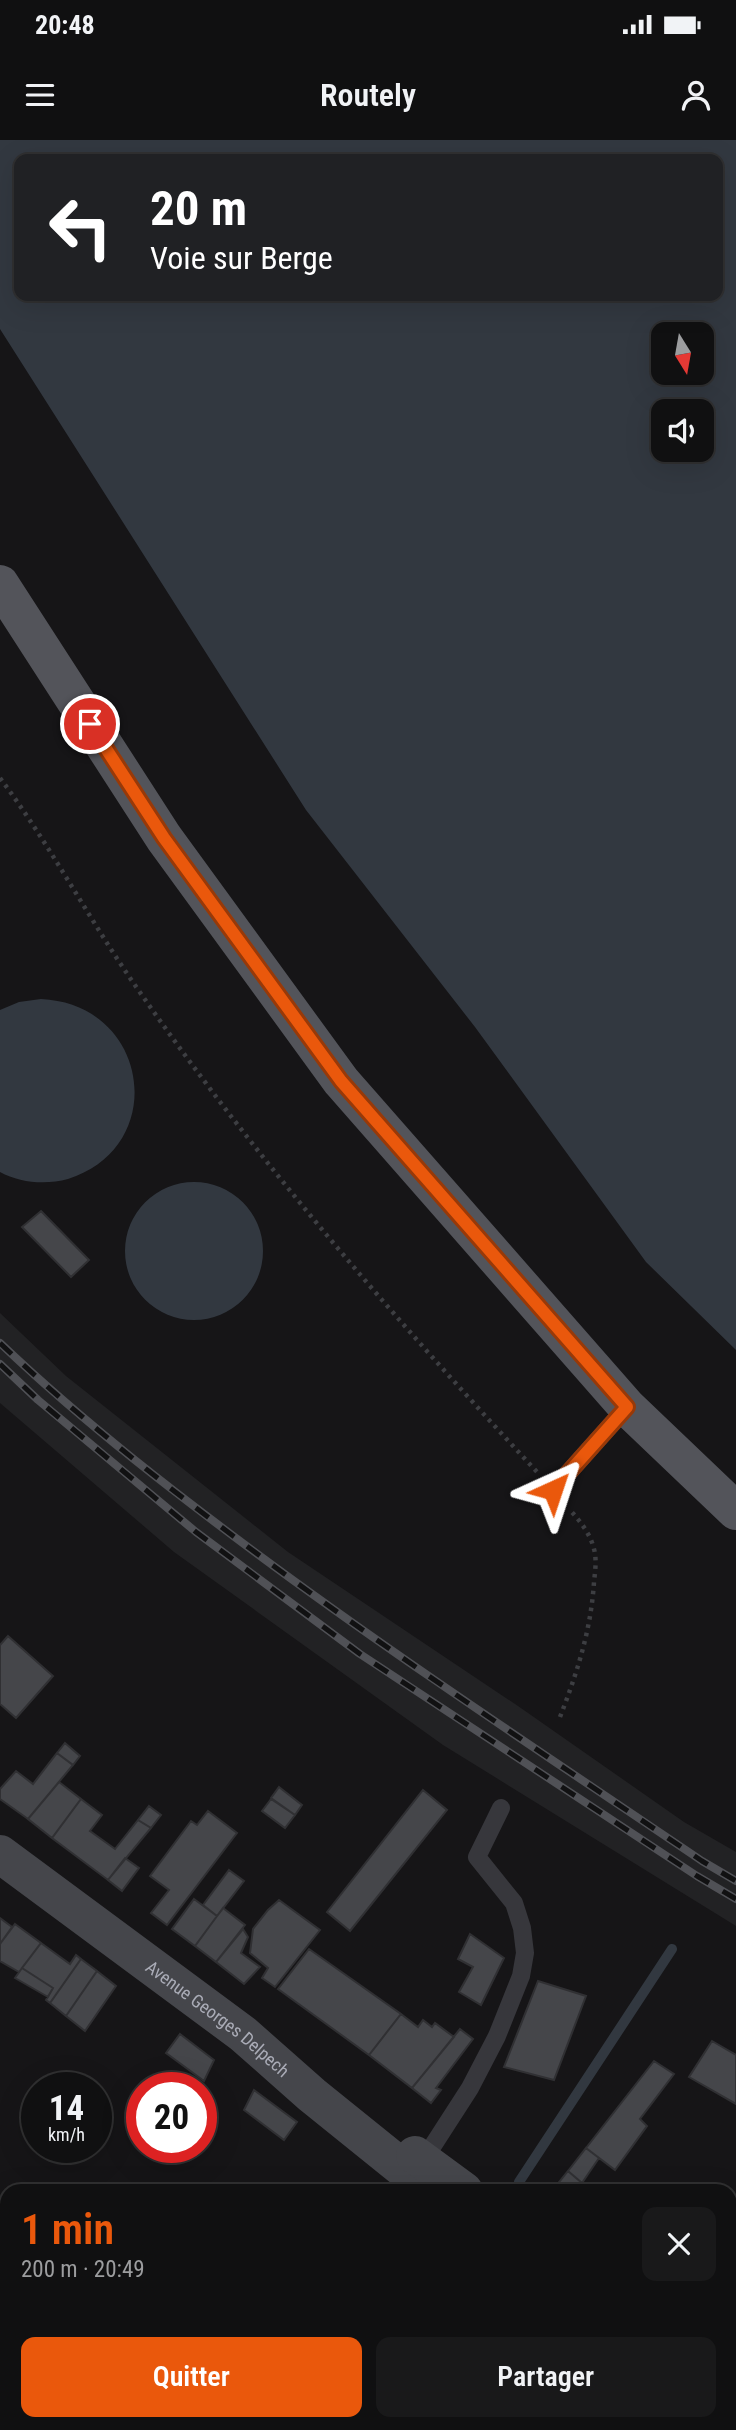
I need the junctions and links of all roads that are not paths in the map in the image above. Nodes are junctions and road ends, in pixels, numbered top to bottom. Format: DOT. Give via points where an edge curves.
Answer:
graph roads {
  1 [pos="0,584"];
  2 [pos="627,1407"];
  3 [pos="553,1490"];
  4 [pos="736,1511"];
  5 [pos="501,1808"];
  6 [pos="0,1854"];
  7 [pos="423,2176"];
  8 [pos="445,2184"];
  1 -- 2 [label="main road" via="164,838 341,1081"];
  2 -- 3 [label="lane"];
  2 -- 4 [label="main road"];
  5 -- 7 [label="lane" via="477,1857 514,1903 525,1953 522,1976 497,2036"];
  6 -- 7 [label="main road, Avenue Georges Delpech" via="260,2047 312,2095"];
  7 -- 8 [label="main road, Avenue Georges Delpech"];
}
